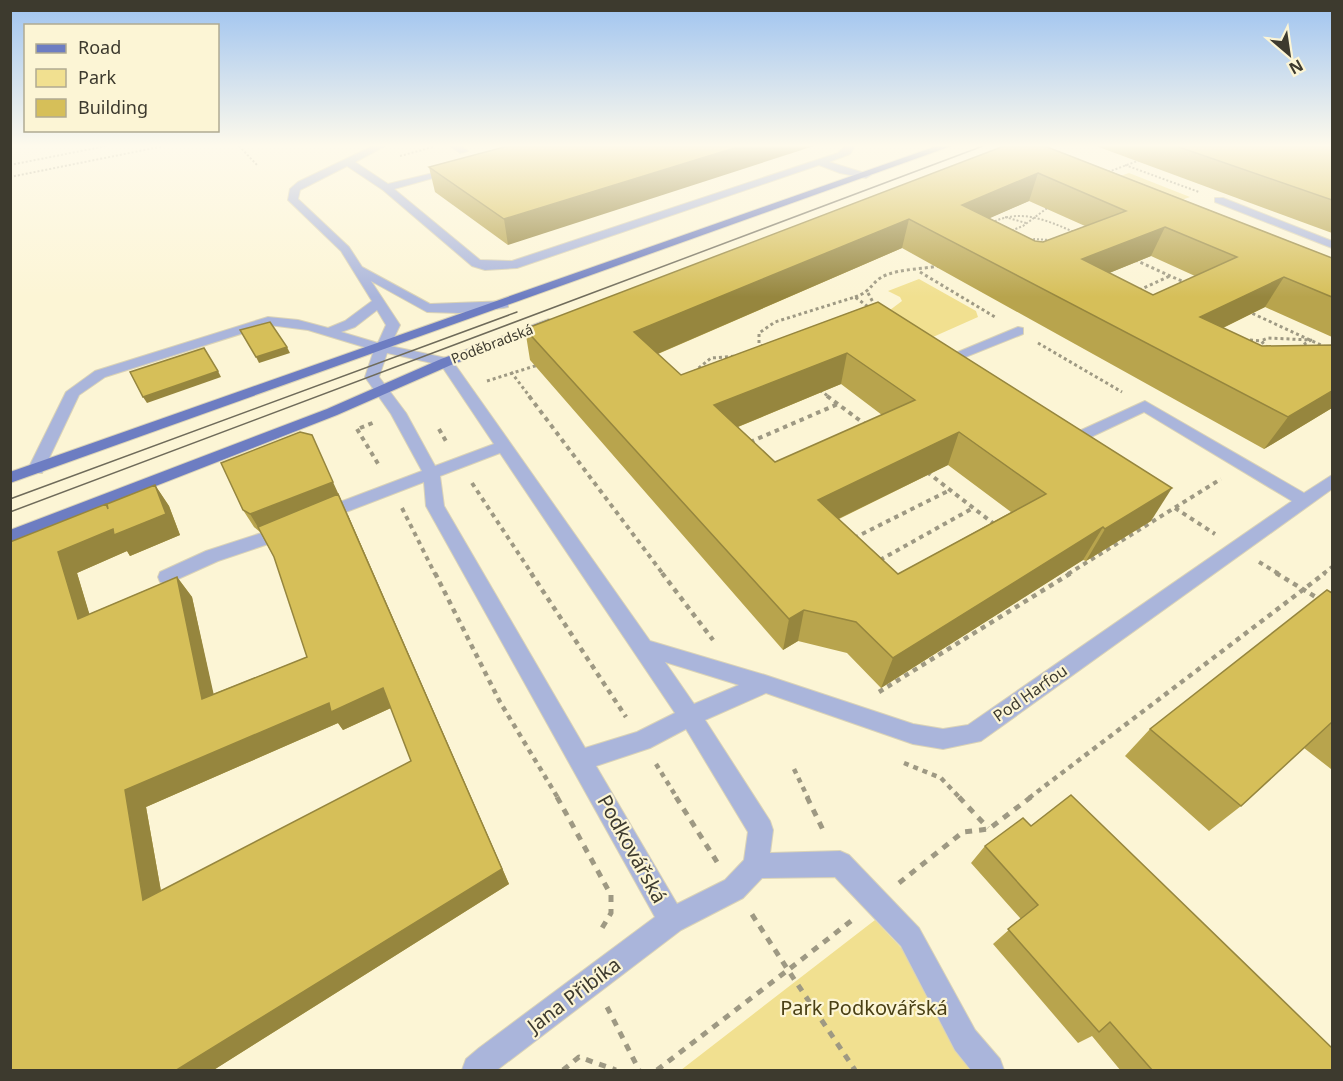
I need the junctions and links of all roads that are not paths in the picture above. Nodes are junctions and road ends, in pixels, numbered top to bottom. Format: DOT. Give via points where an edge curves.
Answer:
graph roads {
  1 [pos="294,196"];
  2 [pos="397,196"];
  3 [pos="717,196"];
  4 [pos="807,196"];
  5 [pos="1220,200"];
  6 [pos="1261,218"];
  7 [pos="1242,226"];
  8 [pos="1332,245"];
  9 [pos="358,268"];
  10 [pos="379,302"];
  11 [pos="505,304"];
  12 [pos="558,319"];
  13 [pos="1018,331"];
  14 [pos="328,332"];
  15 [pos="381,348"];
  16 [pos="446,362"];
  17 [pos="967,372"];
  18 [pos="382,390"];
  19 [pos="1056,427"];
  20 [pos="503,446"];
  21 [pos="36,469"];
  22 [pos="431,473"];
  23 [pos="10,478"];
  24 [pos="1332,481"];
  25 [pos="1304,500"];
  26 [pos="10,537"];
  27 [pos="167,577"];
  28 [pos="642,647"];
  29 [pos="765,684"];
  30 [pos="690,716"];
  31 [pos="581,760"];
  32 [pos="756,866"];
  33 [pos="672,921"];
  34 [pos="477,1071"];
  35 [pos="989,1071"];
  1 -- 9 [label="street" via="293,200 345,249"];
  2 -- 3 [label="street" via="476,263 498,267"];
  4 -- 11 [label="main road, Poděbradská"];
  5 -- 6 [label="street"];
  6 -- 7 [label="street"];
  6 -- 8 [label="street"];
  9 -- 10 [label="street"];
  9 -- 11 [label="street" via="427,308"];
  10 -- 14 [label="street" via="350,324"];
  10 -- 15 [label="street" via="393,325"];
  11 -- 15 [label="main road, Poděbradská"];
  12 -- 16 [label="main road, Poděbradská"];
  13 -- 17 [label="street" via="943,356"];
  14 -- 15 [label="street"];
  14 -- 21 [label="street" via="293,320 268,321 100,375 73,392"];
  15 -- 16 [label="street"];
  15 -- 18 [label="street, Podkovářská" via="372,377"];
  15 -- 21 [label="main road, Poděbradská"];
  16 -- 18 [label="main road, Poděbradská"];
  16 -- 20 [label="street"];
  18 -- 22 [label="street, Podkovářská"];
  18 -- 26 [label="main road, Poděbradská"];
  19 -- 25 [label="street" via="1076,439 1145,406"];
  20 -- 22 [label="street"];
  20 -- 28 [label="street"];
  21 -- 23 [label="main road, Poděbradská"];
  22 -- 27 [label="street" via="265,540 212,556"];
  22 -- 31 [label="street, Podkovářská" via="435,506"];
  24 -- 25 [label="street, Pod Harfou"];
  25 -- 29 [label="street, Pod Harfou" via="973,734 943,739 913,734"];
  28 -- 29 [label="street, Pod Harfou"];
  28 -- 30 [label="street"];
  29 -- 30 [label="street"];
  30 -- 31 [label="street" via="642,741"];
  30 -- 32 [label="street" via="761,830"];
  31 -- 33 [label="street, Podkovářská"];
  32 -- 33 [label="street, Podkovářská" via="734,889"];
  32 -- 35 [label="street" via="840,864 910,937 965,1040"];
  33 -- 34 [label="street, Jana Přibíka"];
}
